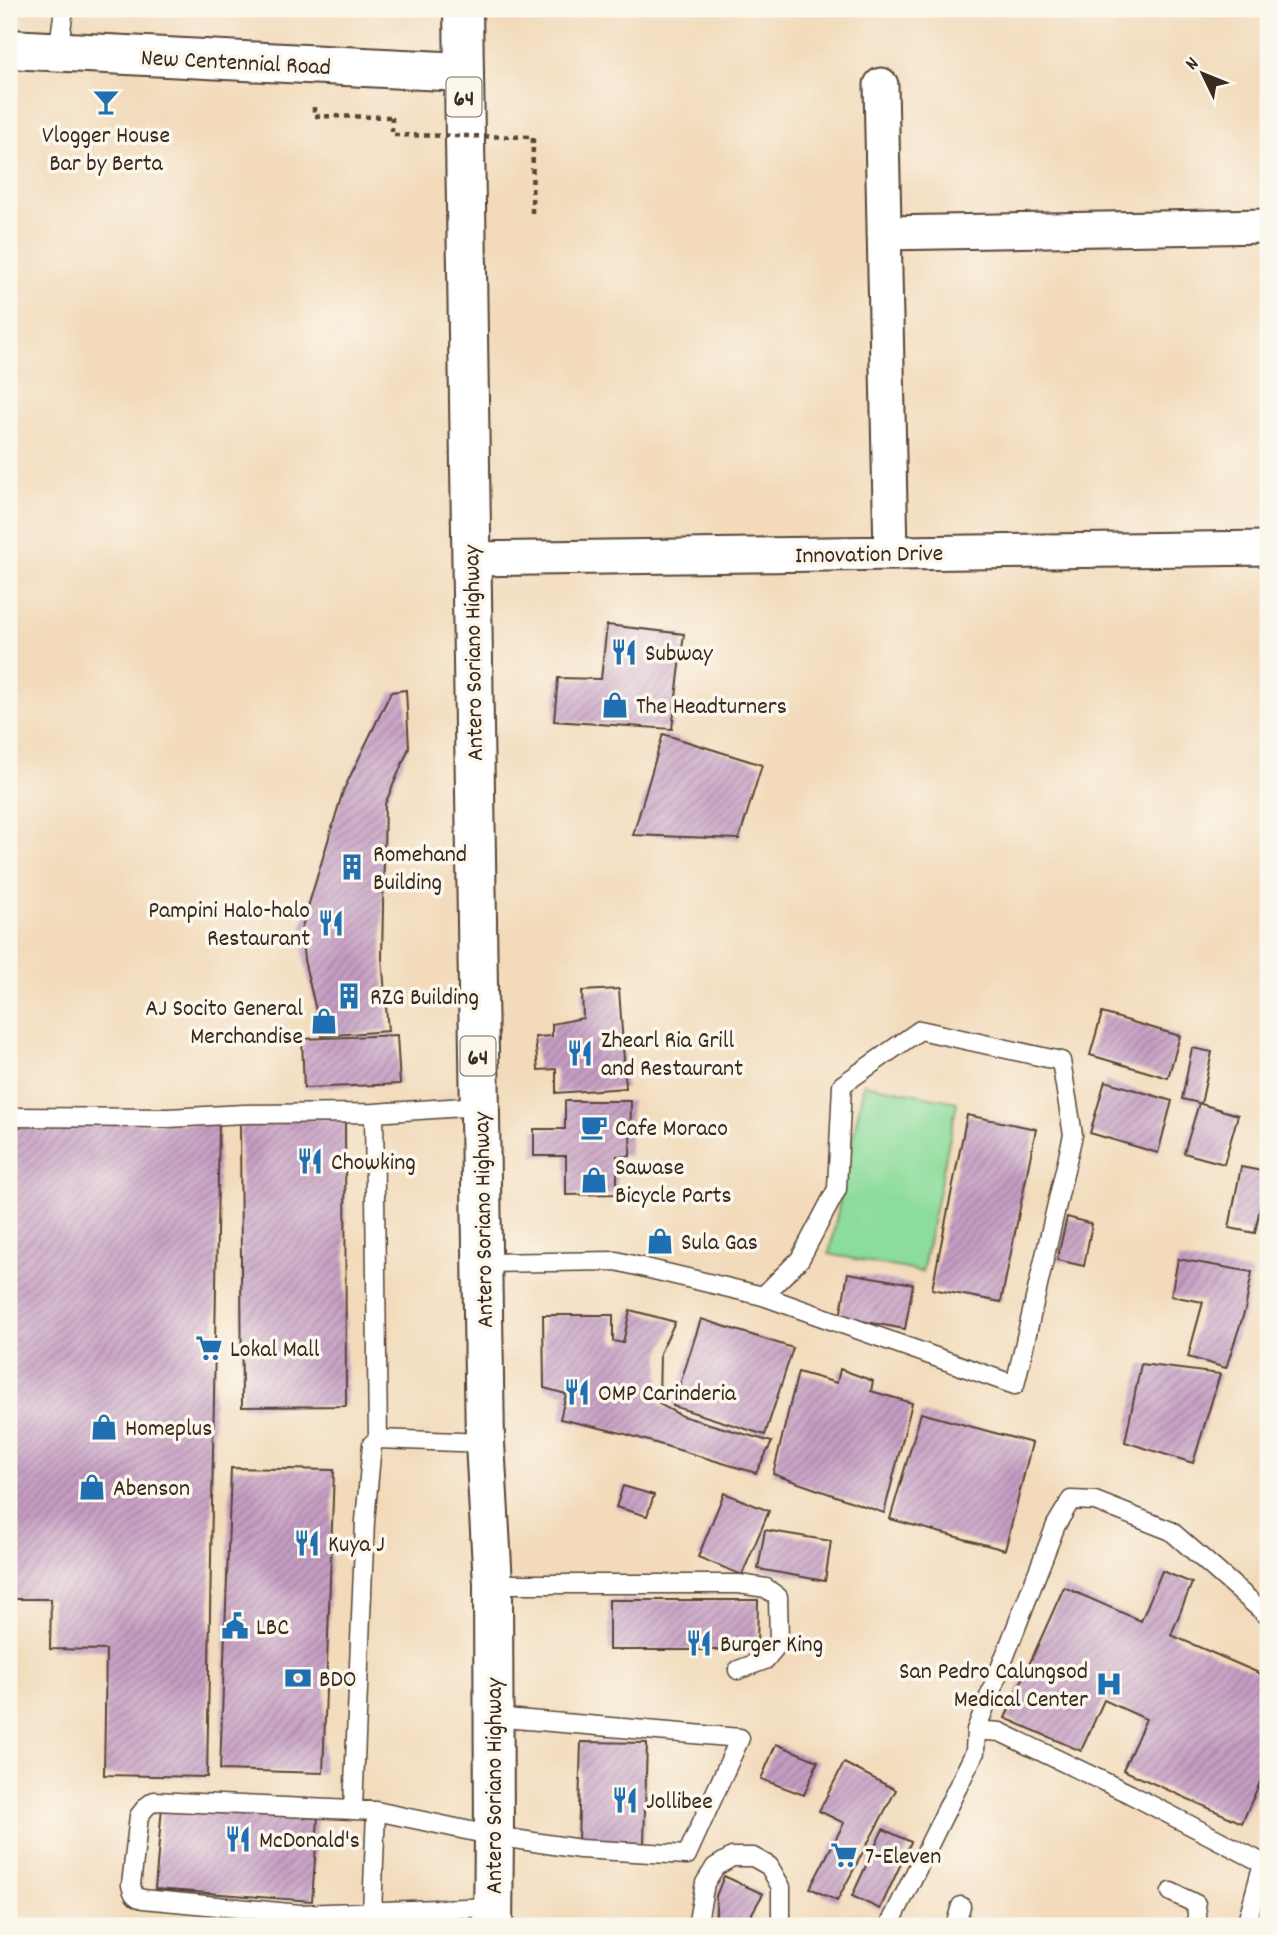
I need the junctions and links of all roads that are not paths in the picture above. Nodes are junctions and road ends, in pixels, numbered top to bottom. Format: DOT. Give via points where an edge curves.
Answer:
graph roads {
  1 [pos="64,9"];
  2 [pos="463,9"];
  3 [pos="9,48"];
  4 [pos="58,52"];
  5 [pos="463,72"];
  6 [pos="881,85"];
  7 [pos="1268,226"];
  8 [pos="884,233"];
  9 [pos="1268,548"];
  10 [pos="891,553"];
  11 [pos="471,559"];
  12 [pos="479,1105"];
  13 [pos="374,1113"];
  14 [pos="9,1116"];
  15 [pos="484,1263"];
  16 [pos="763,1296"];
  17 [pos="378,1439"];
  18 [pos="485,1443"];
  19 [pos="492,1584"];
  20 [pos="1268,1616"];
  21 [pos="737,1670"];
  22 [pos="493,1717"];
  23 [pos="976,1730"];
  24 [pos="353,1810"];
  25 [pos="376,1811"];
  26 [pos="494,1836"];
  27 [pos="1265,1861"];
  28 [pos="1171,1892"];
  29 [pos="961,1906"];
  30 [pos="372,1913"];
  31 [pos="493,1916"];
  32 [pos="300,1920"];
  33 [pos="697,1926"];
  34 [pos="781,1926"];
  35 [pos="889,1926"];
  36 [pos="955,1926"];
  37 [pos="1198,1926"];
  38 [pos="1246,1926"];
  1 -- 4 [label="lane"];
  2 -- 5 [label="main road, Antero Soriano Highway / 64"];
  3 -- 4 [label="main road, New Centennial Road"];
  4 -- 5 [label="main road, New Centennial Road"];
  5 -- 11 [label="main road, Antero Soriano Highway / 64"];
  6 -- 8 [label="street"];
  7 -- 8 [label="street"];
  8 -- 10 [label="street"];
  9 -- 10 [label="street, Innovation Drive"];
  10 -- 11 [label="street, Innovation Drive"];
  11 -- 12 [label="main road, Antero Soriano Highway / 64"];
  12 -- 13 [label="lane"];
  12 -- 15 [label="main road, Antero Soriano Highway / 64"];
  13 -- 14 [label="lane"];
  13 -- 17 [label="lane"];
  15 -- 16 [label="lane" via="616,1261"];
  15 -- 18 [label="main road, Antero Soriano Highway / 64"];
  16 -- 16 [label="lane" via="800,1259 837,1189 842,1085 920,1030 1061,1062 1073,1135 1015,1385"];
  17 -- 18 [label="lane"];
  17 -- 24 [label="lane" via="370,1452 365,1521"];
  18 -- 19 [label="main road, Antero Soriano Highway / 64"];
  19 -- 21 [label="lane" via="739,1584 766,1588 778,1597 779,1643 765,1660"];
  19 -- 22 [label="main road, Antero Soriano Highway / 64"];
  20 -- 23 [label="lane" via="1171,1531 1095,1501 1071,1500 1056,1525"];
  22 -- 26 [label="main road, Antero Soriano Highway / 64"];
  22 -- 26 [label="lane" via="740,1738 687,1856 580,1849"];
  23 -- 27 [label="lane" via="1000,1732"];
  23 -- 35 [label="lane" via="975,1752"];
  24 -- 25 [label="lane"];
  24 -- 32 [label="lane" via="154,1801 139,1816 131,1885 137,1898"];
  25 -- 26 [label="lane"];
  25 -- 30 [label="lane"];
  26 -- 31 [label="main road, Antero Soriano Highway / 64"];
  27 -- 38 [label="lane"];
  28 -- 37 [label="lane" via="1196,1904"];
  29 -- 36 [label="lane"];
  30 -- 31 [label="lane"];
  30 -- 32 [label="lane"];
  33 -- 34 [label="lane" via="705,1883 715,1867 732,1857 753,1857 769,1866 781,1887"];
}
